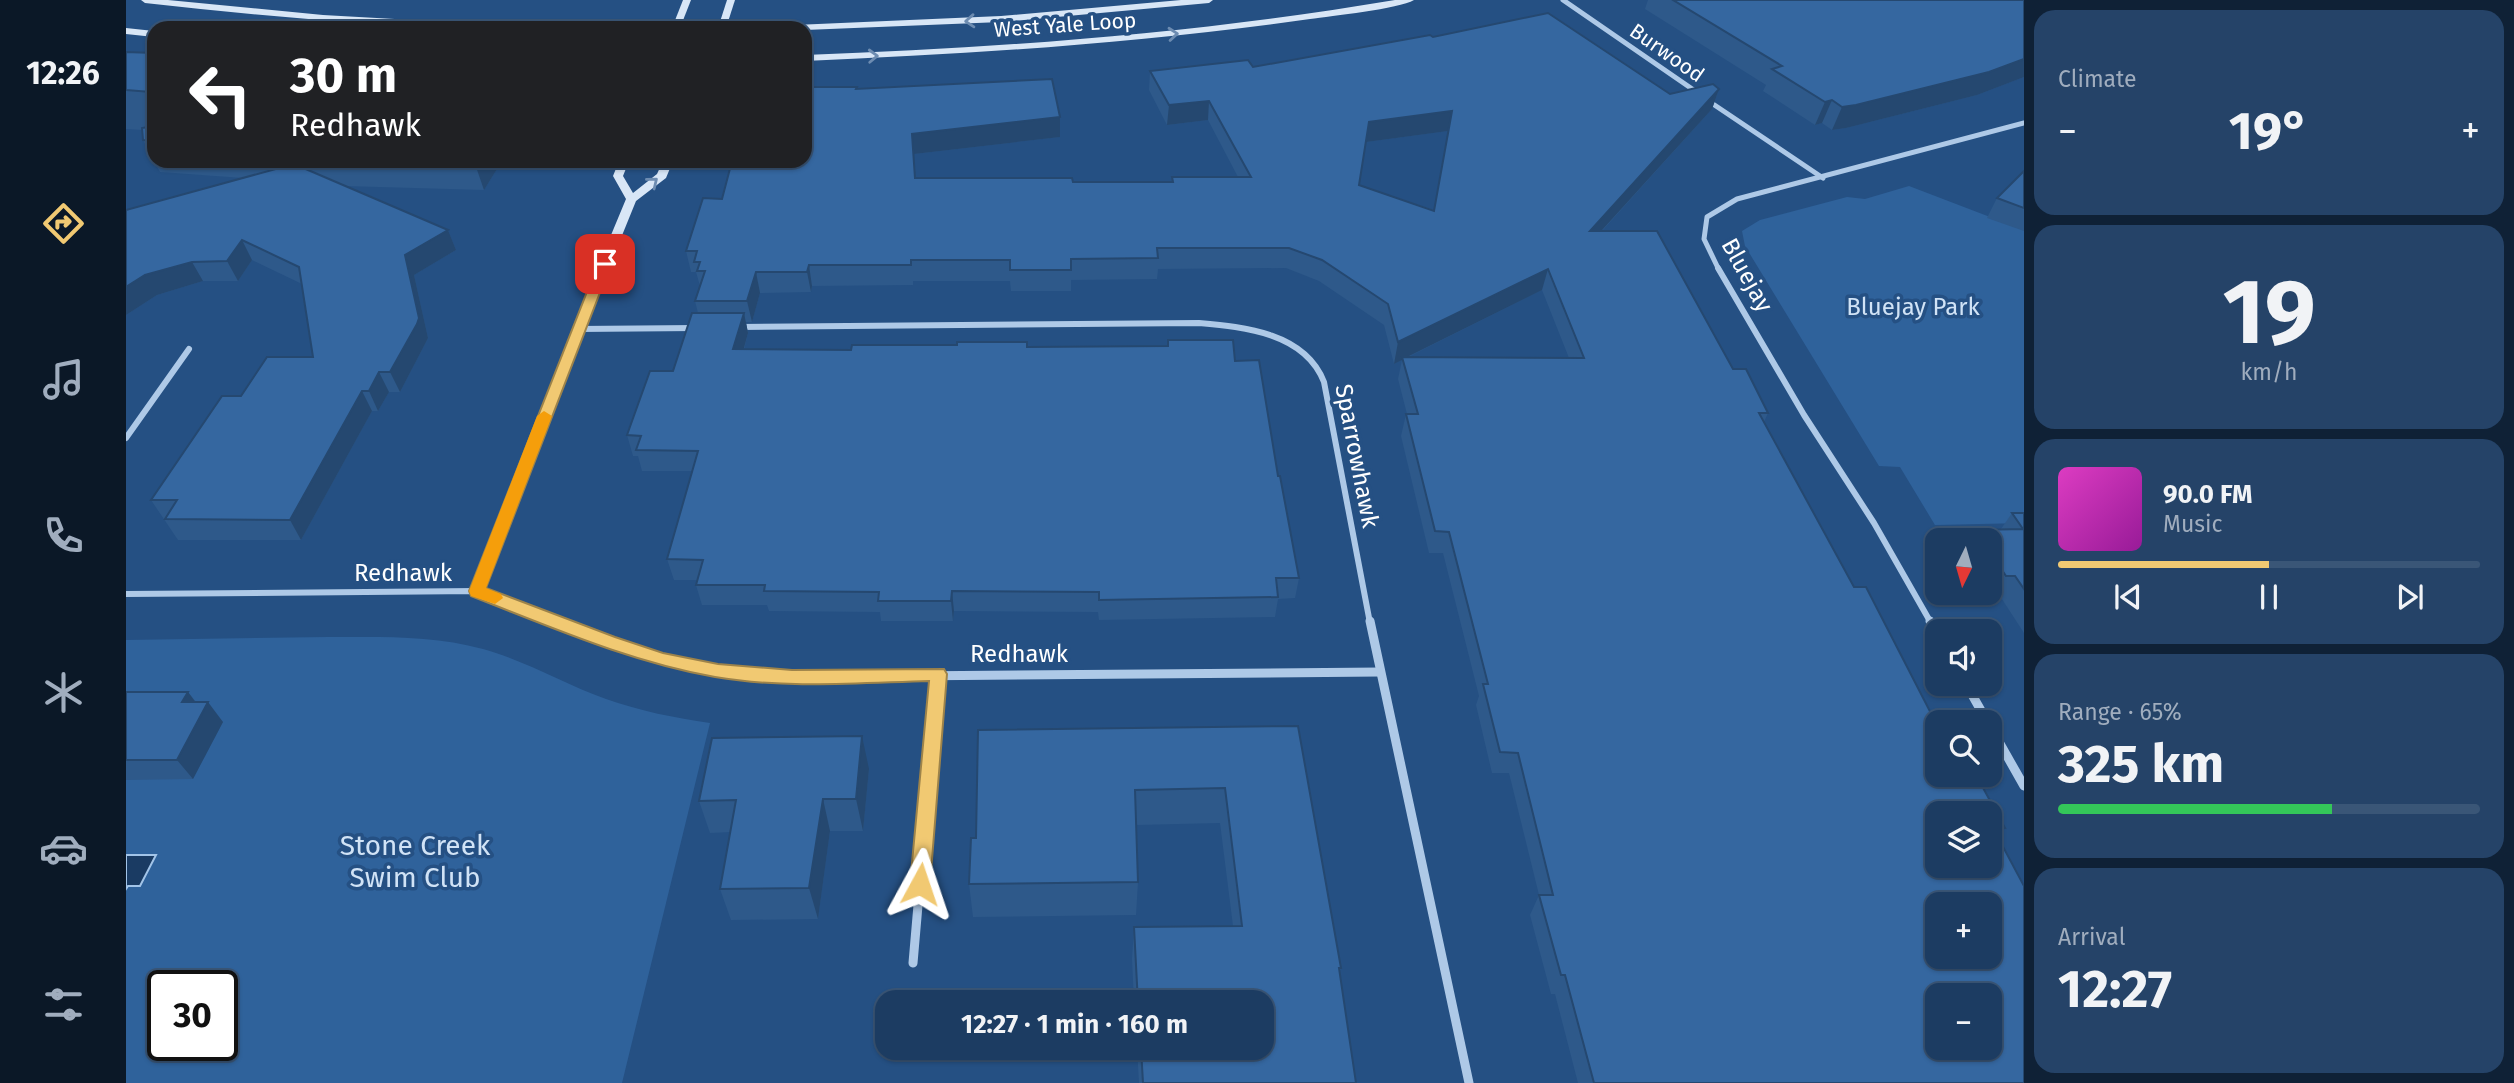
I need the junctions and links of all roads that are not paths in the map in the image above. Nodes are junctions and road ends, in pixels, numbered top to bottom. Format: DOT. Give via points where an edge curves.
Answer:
graph roads {
  1 [pos="145,0"];
  2 [pos="687,0"];
  3 [pos="731,0"];
  4 [pos="1209,0"];
  5 [pos="1410,0"];
  6 [pos="1563,0"];
  7 [pos="376,21"];
  8 [pos="679,21"];
  9 [pos="724,21"];
  10 [pos="812,27"];
  11 [pos="126,31"];
  12 [pos="147,33"];
  13 [pos="812,58"];
  14 [pos="2024,123"];
  15 [pos="621,168"];
  16 [pos="665,168"];
  17 [pos="1824,178"];
  18 [pos="631,199"];
  19 [pos="730,327"];
  20 [pos="702,328"];
  21 [pos="578,329"];
  22 [pos="189,349"];
  23 [pos="126,438"];
  24 [pos="477,591"];
  25 [pos="126,594"];
  26 [pos="1928,619"];
  27 [pos="1380,672"];
  28 [pos="938,674"];
  29 [pos="2002,747"];
  30 [pos="2024,786"];
  31 [pos="913,963"];
  32 [pos="1469,1083"];
  1 -- 7 [label="main road"];
  2 -- 8 [label="main road"];
  3 -- 9 [label="main road"];
  4 -- 10 [label="main road, West Yale Loop, one-way" via="960,22"];
  13 -- 5 [label="main road, West Yale Loop, one-way" via="1216,31"];
  6 -- 17 [label="street, Burwood"];
  11 -- 12 [label="main road"];
  14 -- 17 [label="street, Bluejay"];
  15 -- 18 [label="main road" via="618,176"];
  18 -- 16 [label="main road, one-way" via="662,176"];
  17 -- 26 [label="street, Bluejay" via="1737,199 1707,217 1704,239"];
  18 -- 21 [label="main road"];
  19 -- 27 [label="street, Sparrowhawk" via="1199,323 1248,328 1284,340 1313,362 1322,377"];
  20 -- 21 [label="street"];
  21 -- 24 [label="main road"];
  22 -- 23 [label="street"];
  24 -- 25 [label="street, Redhawk"];
  24 -- 28 [label="street, Redhawk" via="663,660 718,671 792,677"];
  27 -- 28 [label="street, Redhawk"];
  27 -- 32 [label="street, Sparrowhawk"];
  28 -- 31 [label="street"];
  29 -- 30 [label="street"];
}
